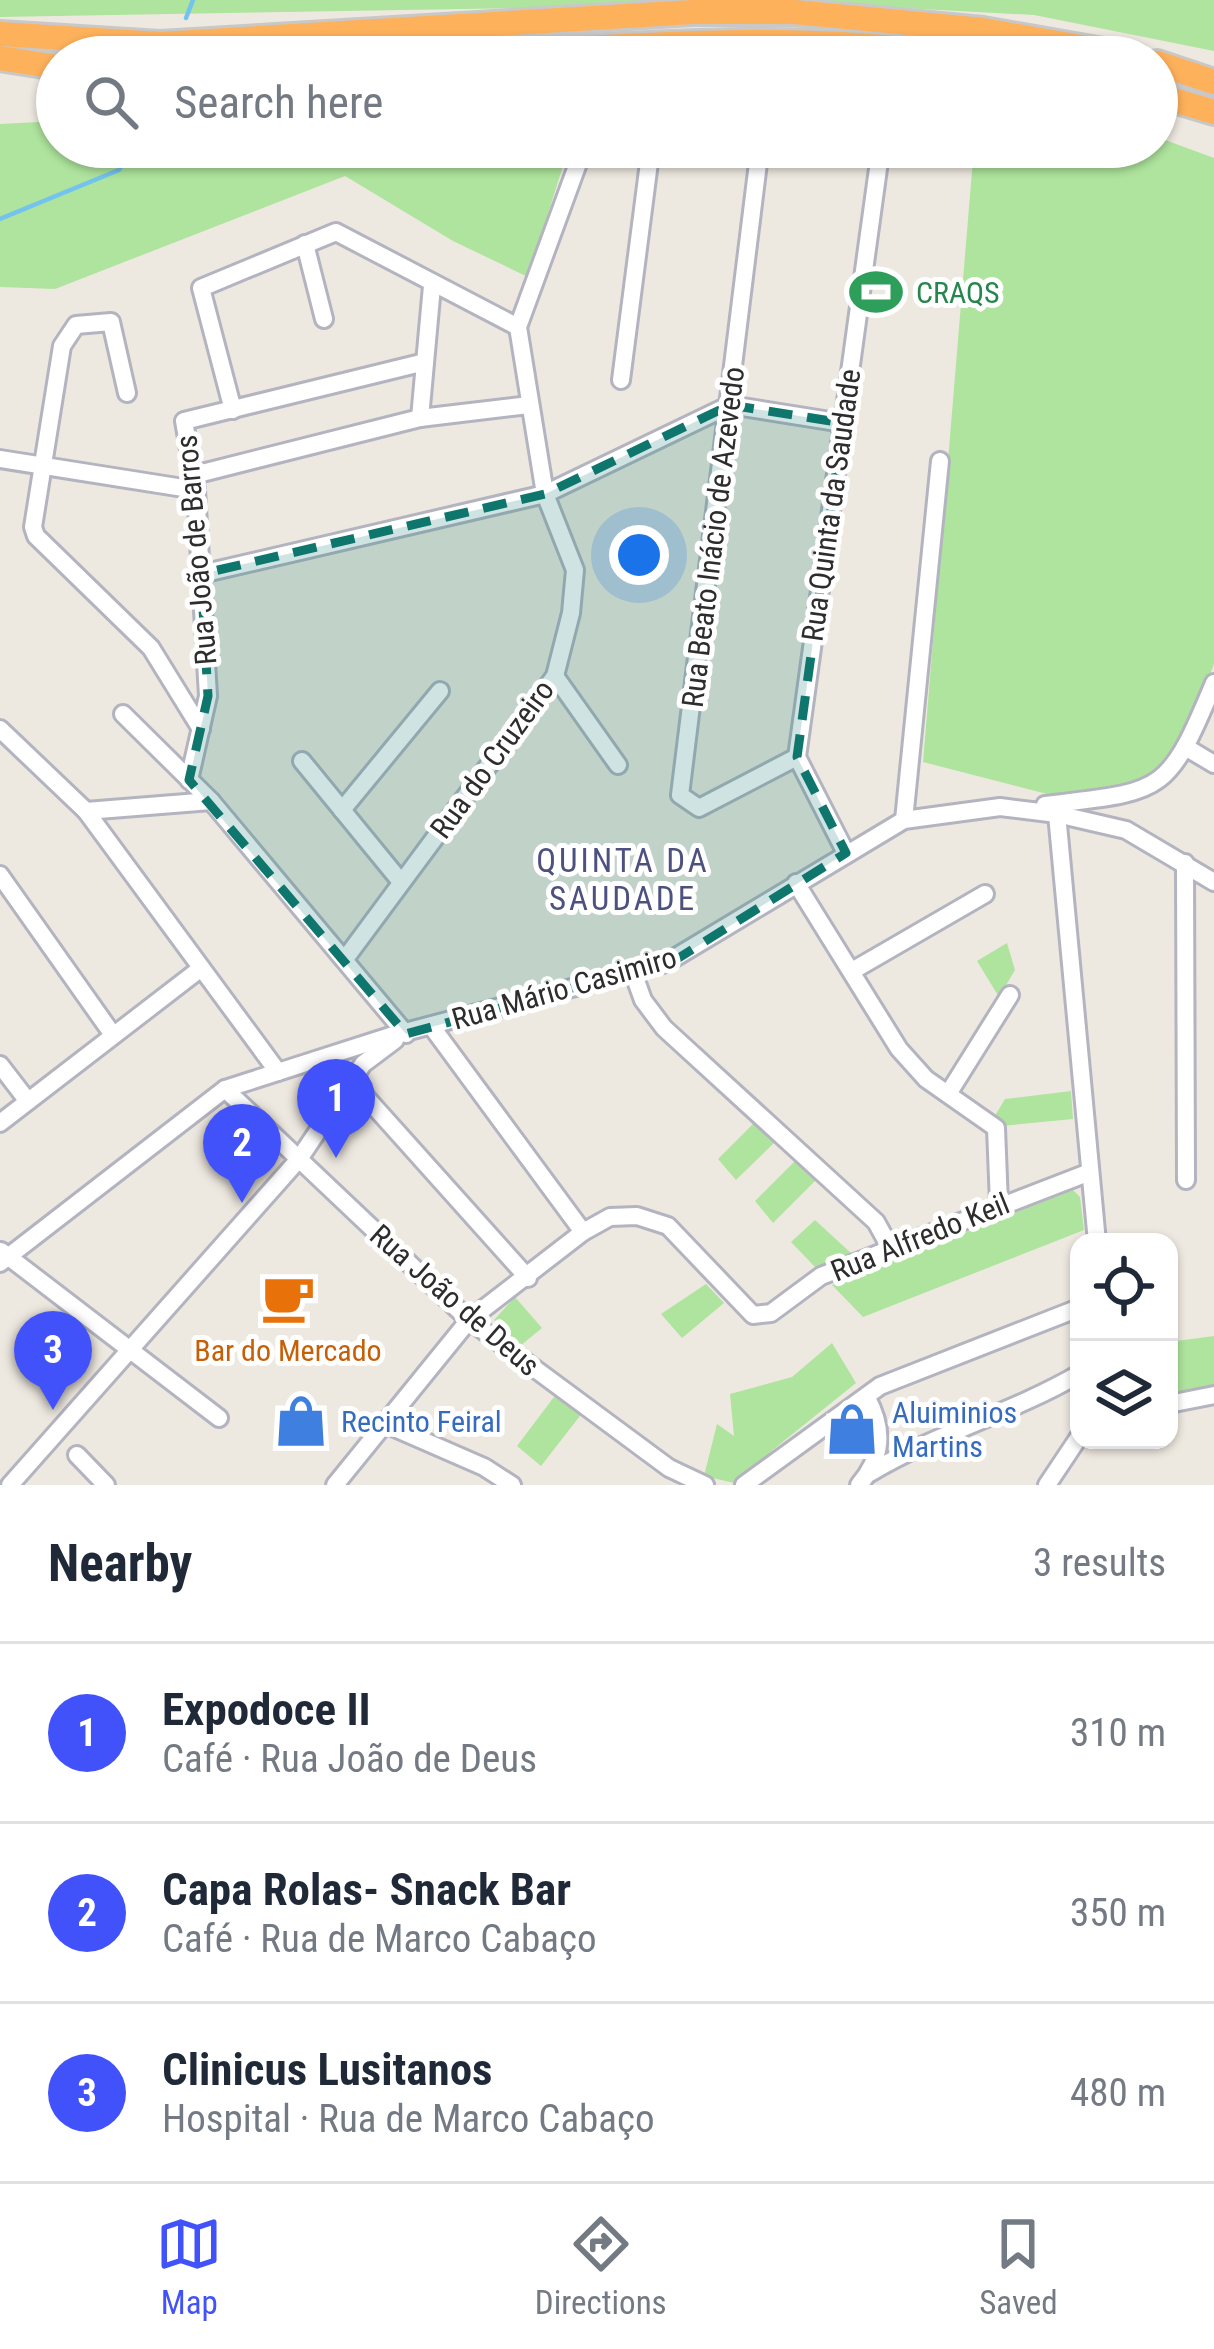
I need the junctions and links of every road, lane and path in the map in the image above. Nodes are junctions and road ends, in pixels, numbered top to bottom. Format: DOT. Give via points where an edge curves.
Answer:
graph roads {
  1 [pos="0,34"];
  2 [pos="36,36"];
  3 [pos="293,36"];
  4 [pos="1017,36"];
  5 [pos="0,58"];
  6 [pos="36,66"];
  7 [pos="1178,70"];
  8 [pos="36,71"];
  9 [pos="0,74"];
  10 [pos="1214,82"];
  11 [pos="1178,101"];
  12 [pos="1214,112"];
  13 [pos="576,168"];
  14 [pos="648,168"];
  15 [pos="758,168"];
  16 [pos="878,168"];
  17 [pos="305,244"];
  18 [pos="432,286"];
  19 [pos="324,319"];
  20 [pos="518,327"];
  21 [pos="425,362"];
  22 [pos="621,380"];
  23 [pos="127,393"];
  24 [pos="529,405"];
  25 [pos="730,406"];
  26 [pos="232,410"];
  27 [pos="420,418"];
  28 [pos="843,423"];
  29 [pos="0,459"];
  30 [pos="940,461"];
  31 [pos="41,466"];
  32 [pos="195,483"];
  33 [pos="545,494"];
  34 [pos="201,574"];
  35 [pos="555,676"];
  36 [pos="1214,683"];
  37 [pos="440,691"];
  38 [pos="123,714"];
  39 [pos="0,729"];
  40 [pos="201,729"];
  41 [pos="1187,748"];
  42 [pos="796,757"];
  43 [pos="302,761"];
  44 [pos="1214,764"];
  45 [pos="618,765"];
  46 [pos="189,780"];
  47 [pos="211,801"];
  48 [pos="1020,808"];
  49 [pos="342,810"];
  50 [pos="86,811"];
  51 [pos="1057,814"];
  52 [pos="904,820"];
  53 [pos="846,853"];
  54 [pos="1185,863"];
  55 [pos="0,875"];
  56 [pos="1214,882"];
  57 [pos="400,883"];
  58 [pos="796,883"];
  59 [pos="985,894"];
  60 [pos="345,958"];
  61 [pos="200,969"];
  62 [pos="852,971"];
  63 [pos="633,972"];
  64 [pos="1010,995"];
  65 [pos="432,1027"];
  66 [pos="406,1034"];
  67 [pos="113,1035"];
  68 [pos="329,1056"];
  69 [pos="0,1065"];
  70 [pos="278,1072"];
  71 [pos="350,1081"];
  72 [pos="225,1089"];
  73 [pos="948,1094"];
  74 [pos="27,1100"];
  75 [pos="0,1123"];
  76 [pos="299,1159"];
  77 [pos="1090,1172"];
  78 [pos="1186,1180"];
  79 [pos="999,1204"];
  80 [pos="583,1232"];
  81 [pos="1096,1233"];
  82 [pos="891,1249"];
  83 [pos="2,1257"];
  84 [pos="528,1278"];
  85 [pos="1070,1312"];
  86 [pos="469,1320"];
  87 [pos="131,1350"];
  88 [pos="1070,1379"];
  89 [pos="1214,1395"];
  90 [pos="867,1398"];
  91 [pos="1178,1402"];
  92 [pos="219,1418"];
  93 [pos="383,1424"];
  94 [pos="1071,1449"];
  95 [pos="77,1455"];
  96 [pos="864,1479"];
  97 [pos="10,1485"];
  98 [pos="106,1485"];
  99 [pos="335,1485"];
  100 [pos="512,1485"];
  101 [pos="704,1485"];
  102 [pos="744,1485"];
  103 [pos="1047,1485"];
  1 -- 2 [label="highway"];
  3 -- 4 [label="highway" via="794,12"];
  5 -- 6 [label="highway"];
  7 -- 10 [label="highway"];
  8 -- 9 [label="highway"];
  11 -- 12 [label="highway"];
  13 -- 20 [label="street"];
  14 -- 22 [label="street"];
  15 -- 25 [label="street, Rua Beato Inácio de Azevedo"];
  16 -- 28 [label="street, Rua Quinta da Saudade"];
  17 -- 18 [label="street" via="336,232"];
  17 -- 19 [label="street"];
  17 -- 26 [label="street" via="201,289"];
  18 -- 20 [label="street"];
  18 -- 21 [label="street"];
  20 -- 24 [label="street, Rua do Cruzeiro"];
  21 -- 26 [label="street, Rua João de Barros"];
  21 -- 27 [label="street"];
  23 -- 31 [label="street" via="117,330 100,319 76,325 62,346"];
  24 -- 27 [label="street"];
  24 -- 33 [label="street, Rua do Cruzeiro"];
  25 -- 28 [label="street"];
  25 -- 33 [label="street"];
  25 -- 42 [label="street, Rua Beato Inácio de Azevedo" via="680,795 699,808"];
  26 -- 32 [label="street, Rua João de Barros" via="184,421"];
  27 -- 32 [label="street"];
  28 -- 42 [label="street, Rua Quinta da Saudade"];
  29 -- 31 [label="street"];
  30 -- 52 [label="street"];
  31 -- 32 [label="street"];
  31 -- 40 [label="street" via="36,536 151,648"];
  32 -- 34 [label="street, Rua João de Barros"];
  33 -- 34 [label="street"];
  33 -- 35 [label="street, Rua do Cruzeiro" via="575,570"];
  34 -- 40 [label="street, Rua João de Barros" via="208,696"];
  35 -- 45 [label="street"];
  35 -- 57 [label="street, Rua do Cruzeiro"];
  36 -- 41 [label="street"];
  37 -- 49 [label="street"];
  38 -- 46 [label="street"];
  39 -- 50 [label="street"];
  40 -- 46 [label="street, Rua João de Barros"];
  41 -- 44 [label="street"];
  41 -- 48 [label="street" via="1162,782 1142,793"];
  42 -- 53 [label="street"];
  43 -- 49 [label="street"];
  46 -- 47 [label="street"];
  47 -- 50 [label="street"];
  47 -- 60 [label="street"];
  48 -- 51 [label="street, Rua Mário Casimiro"];
  48 -- 52 [label="street, Rua Mário Casimiro"];
  49 -- 57 [label="street"];
  50 -- 61 [label="street"];
  51 -- 54 [label="street, Rua Mário Casimiro" via="1126,830"];
  51 -- 77 [label="street"];
  52 -- 53 [label="street, Rua Mário Casimiro"];
  53 -- 58 [label="street, Rua Mário Casimiro"];
  54 -- 56 [label="street, Rua Mário Casimiro"];
  54 -- 78 [label="street"];
  55 -- 67 [label="street"];
  57 -- 60 [label="street, Rua do Cruzeiro"];
  58 -- 62 [label="street"];
  58 -- 63 [label="street, Rua Mário Casimiro" via="677,959"];
  59 -- 62 [label="street"];
  60 -- 66 [label="street"];
  61 -- 67 [label="street"];
  61 -- 70 [label="street"];
  62 -- 73 [label="street" via="899,1049"];
  63 -- 65 [label="street, Rua Mário Casimiro"];
  63 -- 82 [label="street" via="658,1022 876,1222"];
  64 -- 73 [label="street"];
  65 -- 66 [label="street, Rua Mário Casimiro"];
  65 -- 80 [label="street"];
  66 -- 68 [label="street, Rua Mário Casimiro"];
  66 -- 71 [label="street"];
  67 -- 74 [label="street"];
  68 -- 70 [label="street, Rua Mário Casimiro"];
  68 -- 71 [label="street"];
  69 -- 74 [label="street"];
  70 -- 72 [label="street, Rua Mário Casimiro"];
  71 -- 76 [label="street"];
  71 -- 84 [label="street"];
  72 -- 76 [label="street, Rua João de Deus"];
  72 -- 83 [label="street, Rua Mário Casimiro"];
  73 -- 79 [label="street" via="996,1128"];
  74 -- 75 [label="street"];
  76 -- 86 [label="street, Rua João de Deus"];
  76 -- 87 [label="street"];
  77 -- 79 [label="street, Rua Alfredo Keil"];
  77 -- 81 [label="street"];
  79 -- 82 [label="street, Rua Alfredo Keil"];
  80 -- 82 [label="street, Rua Alfredo Keil" via="610,1217 668,1226 753,1316 771,1313 821,1276"];
  80 -- 84 [label="street, Rua Alfredo Keil"];
  83 -- 87 [label="street"];
  84 -- 86 [label="street, Rua Alfredo Keil"];
  85 -- 90 [label="street"];
  86 -- 93 [label="street, Rua Alfredo Keil"];
  86 -- 101 [label="street, Rua João de Deus" via="669,1468"];
  87 -- 92 [label="street"];
  87 -- 97 [label="street"];
  88 -- 96 [label="street" via="921,1443"];
  89 -- 91 [label="street"];
  90 -- 96 [label="street" via="880,1432"];
  90 -- 102 [label="street"];
  93 -- 99 [label="street, Rua Alfredo Keil"];
  93 -- 100 [label="street"];
  94 -- 103 [label="street"];
  95 -- 98 [label="street"];
}
